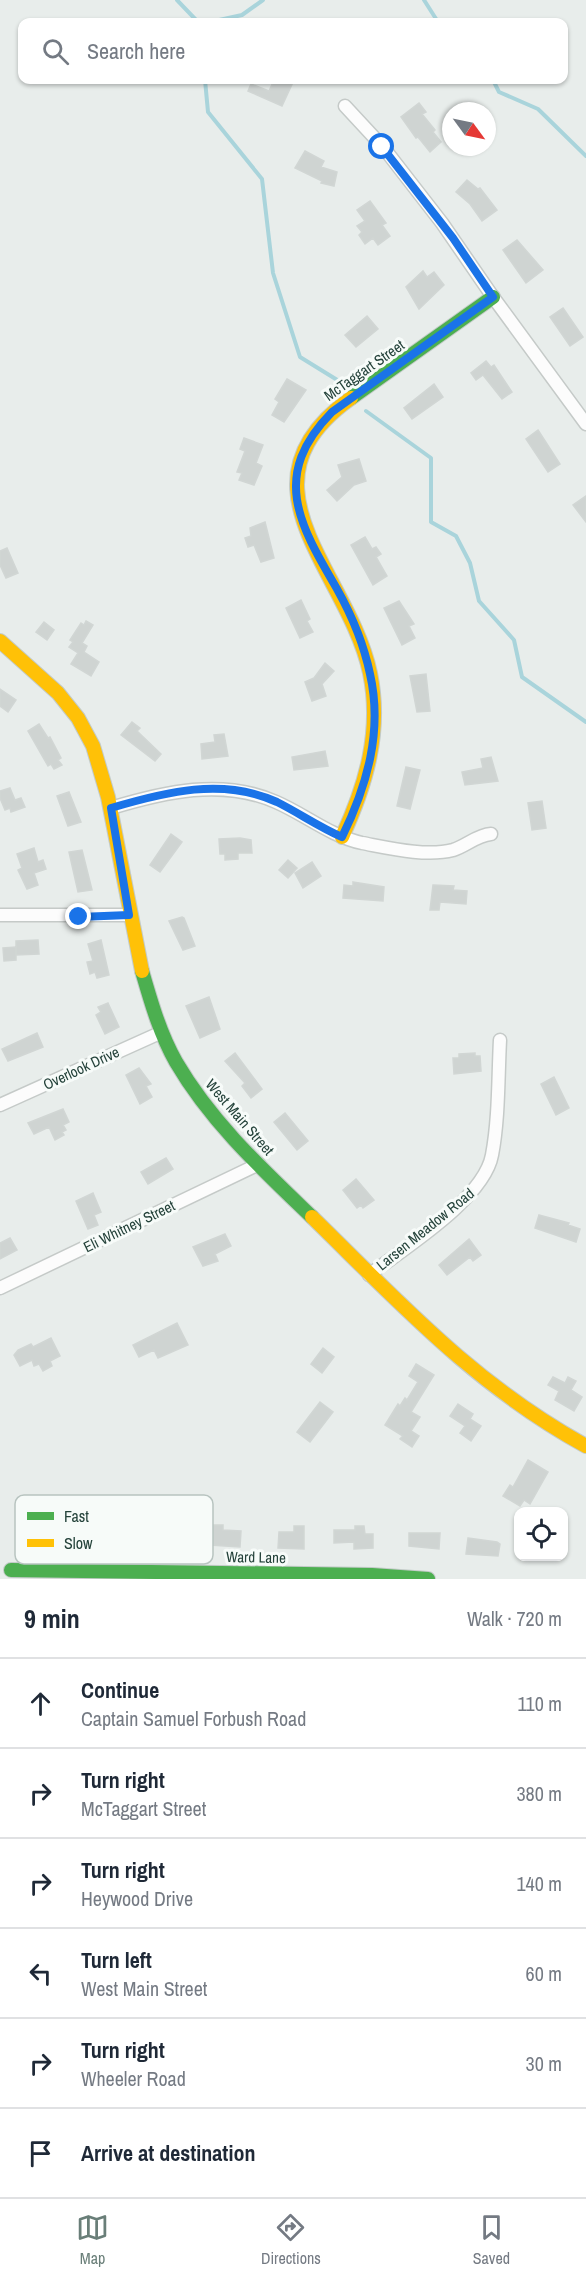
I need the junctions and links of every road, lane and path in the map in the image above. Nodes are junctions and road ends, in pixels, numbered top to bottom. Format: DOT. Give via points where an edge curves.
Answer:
graph roads {
  1 [pos="345,106"];
  2 [pos="493,297"];
  3 [pos="586,424"];
  4 [pos="0,640"];
  5 [pos="111,808"];
  6 [pos="491,834"];
  7 [pos="342,837"];
  8 [pos="0,913"];
  9 [pos="129,915"];
  10 [pos="162,1032"];
  11 [pos="500,1040"];
  12 [pos="0,1105"];
  13 [pos="259,1164"];
  14 [pos="369,1275"];
  15 [pos="0,1288"];
  16 [pos="586,1446"];
  17 [pos="11,1570"];
  18 [pos="71,1575"];
  19 [pos="428,1579"];
  1 -- 2 [label="street" via="442,223"];
  2 -- 3 [label="street"];
  2 -- 7 [label="street, McTaggart Street" via="332,412 311,437 298,468 296,499 304,530 351,620 367,661 373,694 368,774"];
  4 -- 5 [label="street, West Main Street" via="62,698 84,728"];
  5 -- 7 [label="street" via="190,789 223,789 275,801"];
  5 -- 9 [label="street, West Main Street"];
  6 -- 7 [label="street" via="452,850 435,852"];
  8 -- 9 [label="street"];
  9 -- 10 [label="street, West Main Street"];
  10 -- 12 [label="street, Overlook Drive"];
  10 -- 13 [label="street, West Main Street" via="198,1097"];
  11 -- 14 [label="street, Larsen Meadow Road" via="492,1156 485,1174 459,1205"];
  13 -- 14 [label="street, West Main Street"];
  13 -- 15 [label="street, Eli Whitney Street"];
  14 -- 16 [label="street, West Main Street" via="499,1391 539,1420"];
  17 -- 18 [label="street, Ward Lane"];
  18 -- 19 [label="street, Ward Lane" via="372,1575"];
}
